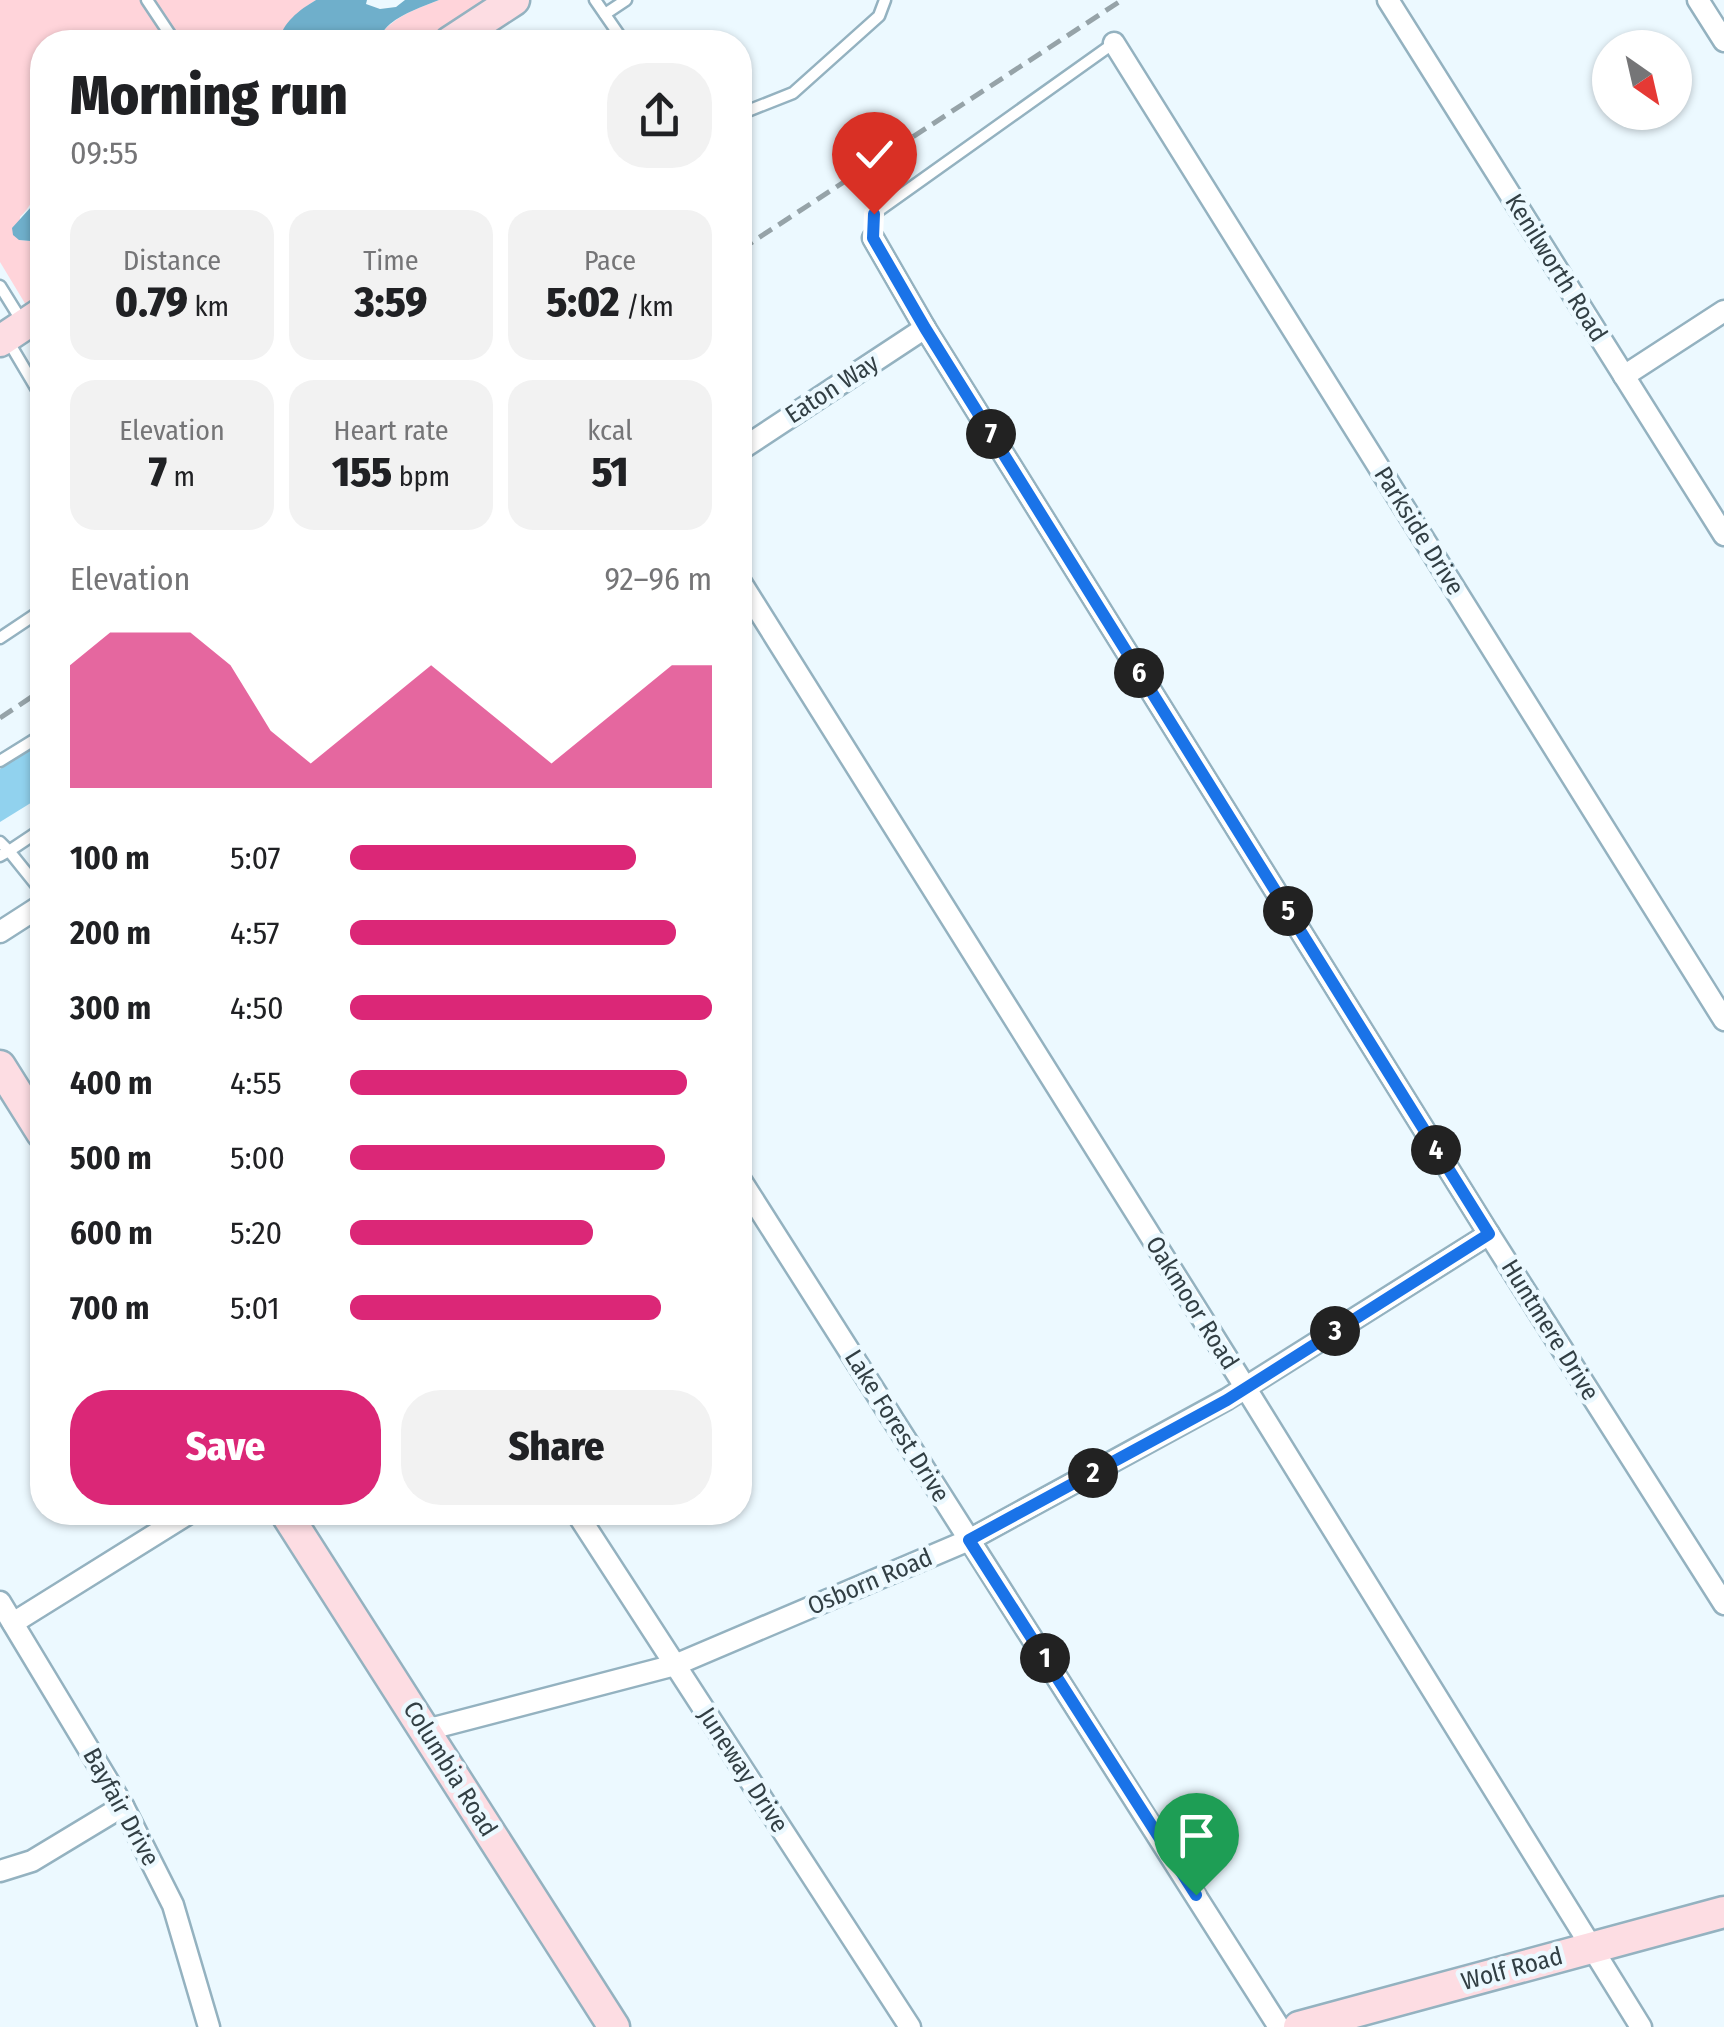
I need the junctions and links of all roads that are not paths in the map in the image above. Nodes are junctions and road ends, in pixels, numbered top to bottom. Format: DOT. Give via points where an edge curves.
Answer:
graph roads {
  1 [pos="147,0"];
  2 [pos="514,0"];
  3 [pos="596,0"];
  4 [pos="626,0"];
  5 [pos="885,0"];
  6 [pos="1388,0"];
  7 [pos="1698,0"];
  8 [pos="605,14"];
  9 [pos="167,30"];
  10 [pos="474,30"];
  11 [pos="616,30"];
  12 [pos="1724,41"];
  13 [pos="1114,43"];
  14 [pos="752,109"];
  15 [pos="873,238"];
  16 [pos="0,286"];
  17 [pos="1724,311"];
  18 [pos="925,328"];
  19 [pos="18,329"];
  20 [pos="30,364"];
  21 [pos="1624,376"];
  22 [pos="752,442"];
  23 [pos="1724,535"];
  24 [pos="752,600"];
  25 [pos="30,618"];
  26 [pos="0,638"];
  27 [pos="30,742"];
  28 [pos="0,761"];
  29 [pos="30,835"];
  30 [pos="3,850"];
  31 [pos="30,879"];
  32 [pos="30,913"];
  33 [pos="0,932"];
  34 [pos="1724,1020"];
  35 [pos="0,1066"];
  36 [pos="30,1113"];
  37 [pos="752,1198"];
  38 [pos="1489,1234"];
  39 [pos="1245,1388"];
  40 [pos="170,1525"];
  41 [pos="293,1525"];
  42 [pos="584,1525"];
  43 [pos="969,1540"];
  44 [pos="0,1602"];
  45 [pos="1724,1604"];
  46 [pos="13,1623"];
  47 [pos="675,1666"];
  48 [pos="426,1730"];
  49 [pos="123,1806"];
  50 [pos="0,1871"];
  51 [pos="1724,1912"];
  52 [pos="1592,1948"];
  53 [pos="210,2027"];
  54 [pos="614,2027"];
  55 [pos="910,2027"];
  56 [pos="1279,2027"];
  57 [pos="1300,2027"];
  58 [pos="1642,2027"];
  1 -- 9 [label="lane"];
  2 -- 10 [label="main road"];
  3 -- 8 [label="lane"];
  4 -- 8 [label="lane"];
  5 -- 14 [label="lane" via="879,16 793,93"];
  6 -- 21 [label="street, Kenilworth Road"];
  7 -- 12 [label="street"];
  8 -- 11 [label="lane"];
  13 -- 15 [label="lane" via="874,214"];
  13 -- 34 [label="street, Parkside Drive"];
  15 -- 18 [label="street, Huntmere Drive"];
  16 -- 19 [label="lane"];
  17 -- 21 [label="street"];
  18 -- 22 [label="street, Eaton Way"];
  18 -- 38 [label="street, Huntmere Drive"];
  19 -- 20 [label="lane"];
  21 -- 23 [label="street, Kenilworth Road"];
  24 -- 39 [label="street, Oakmoor Road"];
  25 -- 26 [label="lane"];
  27 -- 28 [label="lane"];
  29 -- 30 [label="lane"];
  30 -- 31 [label="lane"];
  32 -- 33 [label="street"];
  35 -- 36 [label="main road"];
  37 -- 43 [label="street, Lake Forest Drive"];
  38 -- 39 [label="street, Osborn Road"];
  38 -- 45 [label="street, Huntmere Drive"];
  39 -- 43 [label="street, Osborn Road"];
  39 -- 52 [label="street, Oakmoor Road"];
  40 -- 46 [label="street"];
  41 -- 48 [label="main road, Columbia Road"];
  42 -- 47 [label="street, Juneway Drive"];
  43 -- 47 [label="street, Osborn Road"];
  43 -- 56 [label="street, Lake Forest Drive"];
  44 -- 46 [label="street, Bayfair Drive"];
  46 -- 49 [label="street, Bayfair Drive"];
  47 -- 48 [label="street, Osborn Road"];
  47 -- 55 [label="street, Juneway Drive"];
  48 -- 54 [label="main road, Columbia Road"];
  49 -- 50 [label="street" via="32,1861"];
  49 -- 53 [label="street, Bayfair Drive" via="173,1905"];
  51 -- 52 [label="main road, Wolf Road"];
  52 -- 57 [label="main road, Wolf Road"];
  52 -- 58 [label="street, Oakmoor Road"];
}
